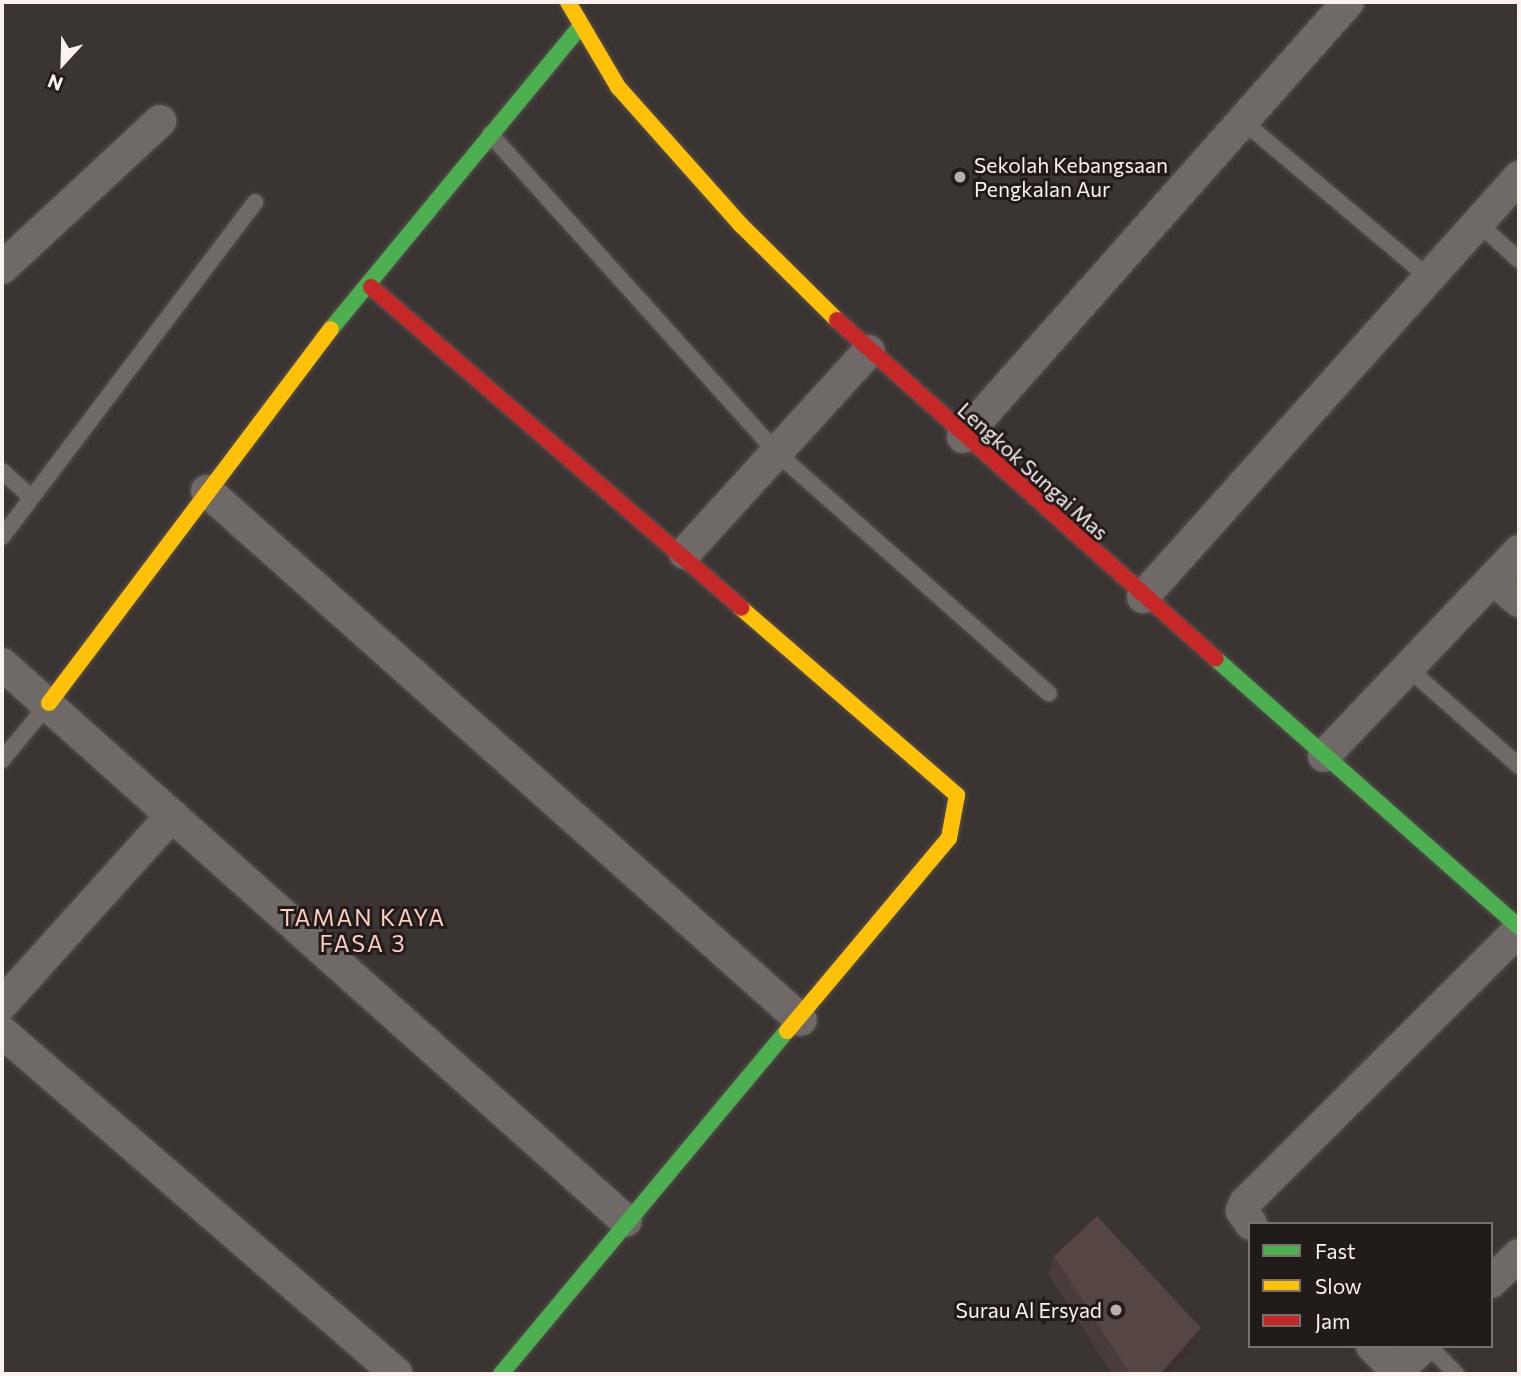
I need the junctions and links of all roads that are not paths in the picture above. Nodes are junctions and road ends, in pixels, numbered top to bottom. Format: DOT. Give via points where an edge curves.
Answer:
graph roads {
  1 [pos="568,2"];
  2 [pos="1348,2"];
  3 [pos="579,28"];
  4 [pos="160,121"];
  5 [pos="1244,122"];
  6 [pos="489,133"];
  7 [pos="1519,177"];
  8 [pos="255,202"];
  9 [pos="1478,223"];
  10 [pos="1519,260"];
  11 [pos="2,268"];
  12 [pos="1427,276"];
  13 [pos="372,287"];
  14 [pos="869,351"];
  15 [pos="963,437"];
  16 [pos="777,453"];
  17 [pos="2,471"];
  18 [pos="207,491"];
  19 [pos="31,497"];
  20 [pos="2,537"];
  21 [pos="1519,551"];
  22 [pos="685,553"];
  23 [pos="1494,580"];
  24 [pos="1143,597"];
  25 [pos="1519,601"];
  26 [pos="2,664"];
  27 [pos="1409,669"];
  28 [pos="1049,694"];
  29 [pos="49,702"];
  30 [pos="1324,756"];
  31 [pos="2,761"];
  32 [pos="1519,766"];
  33 [pos="172,815"];
  34 [pos="1519,928"];
  35 [pos="2,1004"];
  36 [pos="801,1020"];
  37 [pos="2,1032"];
  38 [pos="626,1221"];
  39 [pos="1250,1222"];
  40 [pos="1518,1260"];
  41 [pos="1493,1280"];
  42 [pos="1374,1348"];
  43 [pos="1424,1348"];
  44 [pos="1428,1348"];
  45 [pos="1395,1373"];
  46 [pos="397,1374"];
  47 [pos="501,1374"];
  48 [pos="1456,1374"];
  1 -- 3 [label="street, Lengkok Sungai Mas"];
  2 -- 5 [label="street"];
  3 -- 6 [label="street"];
  3 -- 14 [label="street, Lengkok Sungai Mas" via="618,87 741,225"];
  4 -- 11 [label="street"];
  5 -- 12 [label="lane"];
  5 -- 15 [label="street"];
  6 -- 13 [label="street"];
  6 -- 16 [label="lane"];
  7 -- 9 [label="street"];
  8 -- 19 [label="lane"];
  9 -- 10 [label="lane"];
  9 -- 12 [label="street"];
  12 -- 24 [label="street"];
  13 -- 18 [label="street" via="275,398"];
  13 -- 22 [label="street"];
  14 -- 15 [label="street, Lengkok Sungai Mas"];
  14 -- 16 [label="street"];
  15 -- 24 [label="street, Lengkok Sungai Mas"];
  16 -- 22 [label="street"];
  16 -- 28 [label="lane"];
  17 -- 19 [label="lane"];
  18 -- 29 [label="street"];
  18 -- 36 [label="street"];
  19 -- 20 [label="lane"];
  21 -- 23 [label="street"];
  22 -- 36 [label="street" via="957,796 948,838"];
  23 -- 25 [label="street"];
  23 -- 27 [label="street"];
  24 -- 30 [label="street, Lengkok Sungai Mas"];
  26 -- 29 [label="street"];
  27 -- 30 [label="street"];
  27 -- 32 [label="lane"];
  29 -- 31 [label="lane"];
  29 -- 33 [label="street"];
  30 -- 34 [label="street, Lengkok Sungai Mas"];
  33 -- 35 [label="street"];
  33 -- 38 [label="street"];
  34 -- 39 [label="street" via="1245,1203 1242,1210"];
  36 -- 38 [label="street"];
  37 -- 46 [label="street"];
  38 -- 47 [label="street"];
  40 -- 41 [label="street"];
  42 -- 45 [label="street"];
  43 -- 45 [label="street"];
  44 -- 48 [label="lane"];
}
